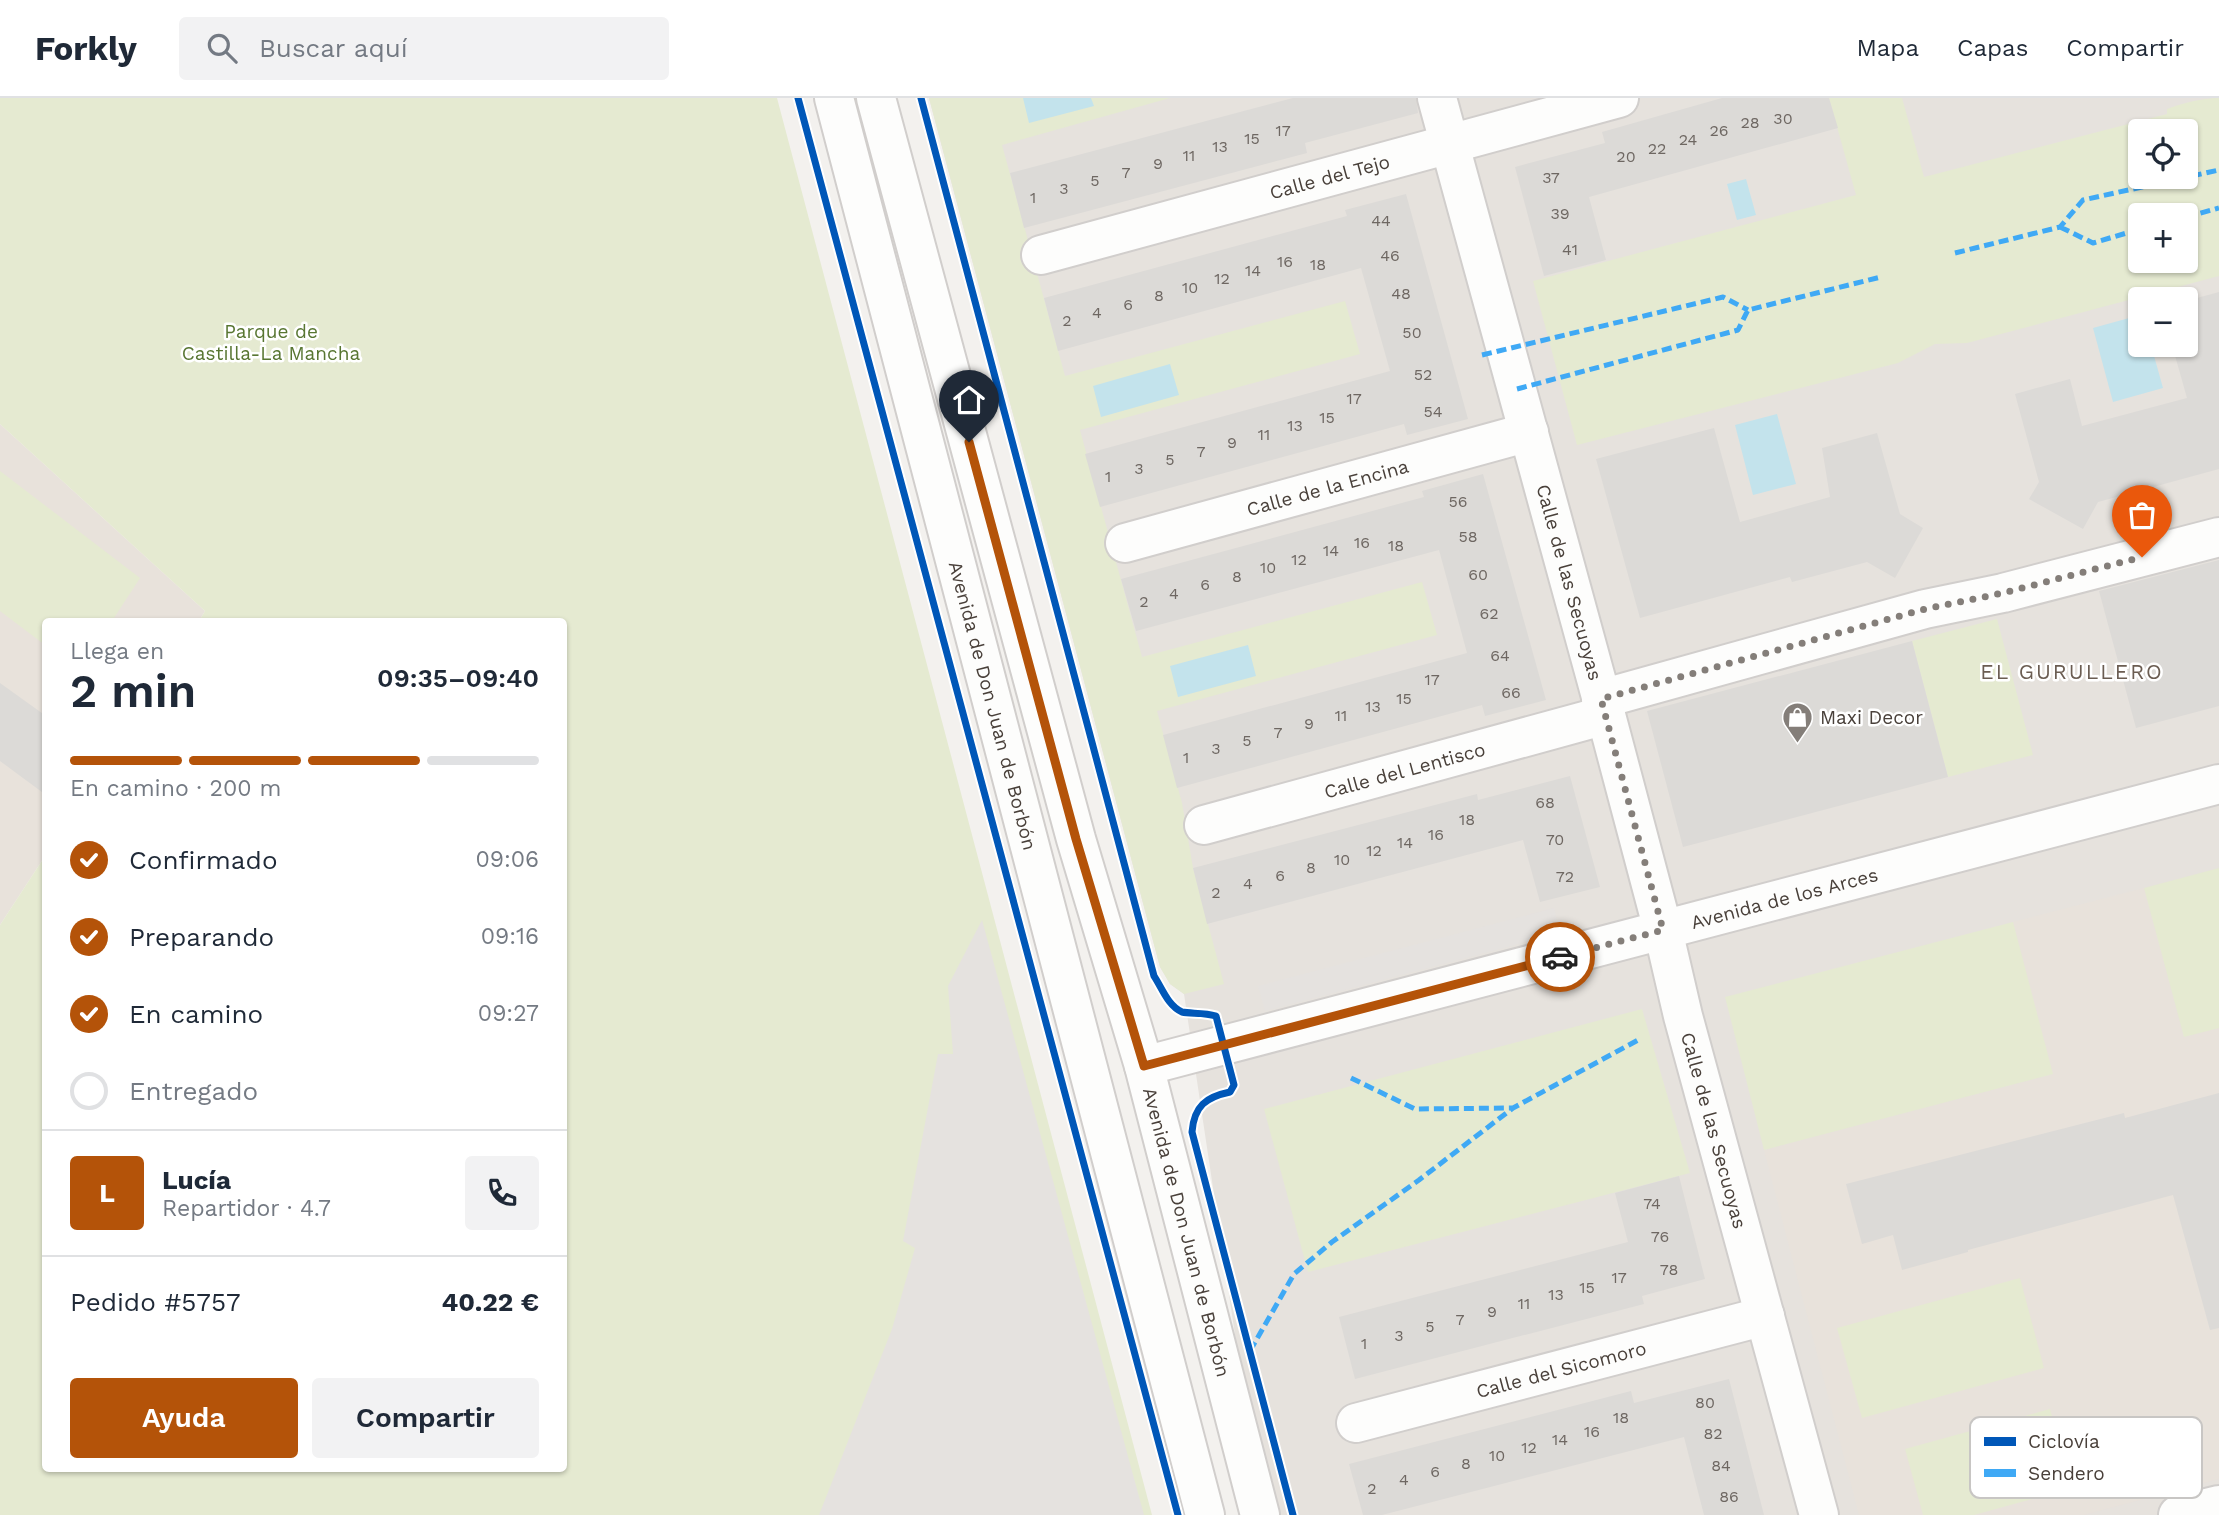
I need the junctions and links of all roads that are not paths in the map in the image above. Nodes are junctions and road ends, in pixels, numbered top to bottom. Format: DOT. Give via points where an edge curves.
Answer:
graph roads {
  1 [pos="834,98"];
  2 [pos="876,98"];
  3 [pos="1437,98"];
  4 [pos="1619,98"];
  5 [pos="1450,144"];
  6 [pos="1041,255"];
  7 [pos="1529,432"];
  8 [pos="2219,537"];
  9 [pos="1125,543"];
  10 [pos="1604,707"];
  11 [pos="2219,784"];
  12 [pos="1204,825"];
  13 [pos="1663,930"];
  14 [pos="1144,1066"];
  15 [pos="1765,1316"];
  16 [pos="1356,1423"];
  17 [pos="2219,1504"];
  18 [pos="1205,1515"];
  19 [pos="1260,1515"];
  20 [pos="1819,1515"];
  21 [pos="2178,1515"];
  1 -- 18 [label="street, Avenida de Don Juan de Borbón"];
  2 -- 14 [label="street, Avenida de Don Juan de Borbón" via="1076,839"];
  3 -- 5 [label="street, Calle de las Secuoyas"];
  4 -- 5 [label="street, Calle del Tejo"];
  5 -- 6 [label="street, Calle del Tejo"];
  5 -- 7 [label="street, Calle de las Secuoyas"];
  7 -- 9 [label="street, Calle de la Encina"];
  7 -- 10 [label="street, Calle de las Secuoyas"];
  8 -- 10 [label="street, Calle del Lentisco" via="1925,609"];
  10 -- 12 [label="street, Calle del Lentisco"];
  10 -- 13 [label="street, Calle de las Secuoyas"];
  11 -- 13 [label="street, Avenida de los Arces"];
  13 -- 14 [label="street, Avenida de los Arces"];
  13 -- 15 [label="street, Calle de las Secuoyas"];
  14 -- 19 [label="street, Avenida de Don Juan de Borbón"];
  15 -- 16 [label="street, Calle del Sicomoro"];
  15 -- 20 [label="street, Calle de las Secuoyas"];
  17 -- 21 [label="street"];
}
